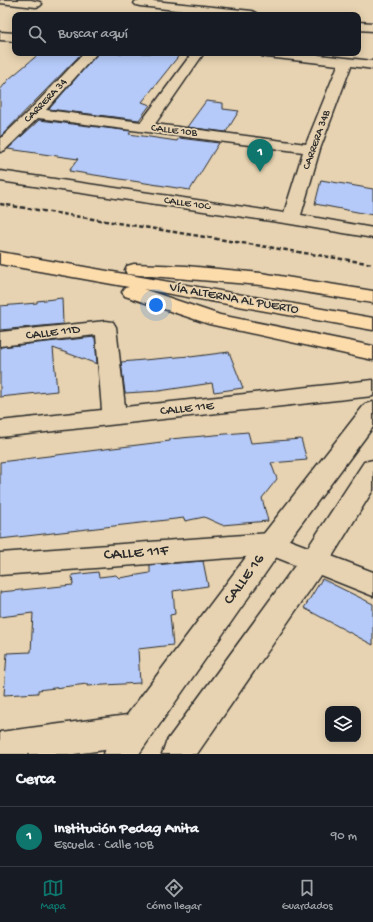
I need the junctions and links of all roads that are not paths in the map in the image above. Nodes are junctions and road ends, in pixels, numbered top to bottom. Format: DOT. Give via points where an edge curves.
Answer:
graph roads {
  1 [pos="0,0"];
  2 [pos="39,2"];
  3 [pos="138,5"];
  4 [pos="28,12"];
  5 [pos="206,12"];
  6 [pos="361,26"];
  7 [pos="373,28"];
  8 [pos="88,56"];
  9 [pos="196,56"];
  10 [pos="293,56"];
  11 [pos="346,62"];
  12 [pos="373,64"];
  13 [pos="35,113"];
  14 [pos="145,127"];
  15 [pos="0,147"];
  16 [pos="312,149"];
  17 [pos="0,176"];
  18 [pos="291,219"];
  19 [pos="373,233"];
  20 [pos="0,258"];
  21 [pos="61,268"];
  22 [pos="373,297"];
  23 [pos="373,324"];
  24 [pos="0,339"];
  25 [pos="373,353"];
  26 [pos="373,388"];
  27 [pos="373,410"];
  28 [pos="114,417"];
  29 [pos="0,429"];
  30 [pos="373,469"];
  31 [pos="272,544"];
  32 [pos="315,560"];
  33 [pos="0,564"];
  34 [pos="373,584"];
  35 [pos="128,742"];
  36 [pos="0,748"];
  37 [pos="178,754"];
  1 -- 2 [label="street"];
  2 -- 4 [label="street"];
  3 -- 5 [label="street"];
  6 -- 7 [label="street"];
  8 -- 13 [label="street, CARRERA 34"];
  9 -- 14 [label="street"];
  10 -- 11 [label="street"];
  11 -- 12 [label="street"];
  11 -- 16 [label="street, CARRERA 34B"];
  13 -- 14 [label="street, CALLE 10B"];
  13 -- 15 [label="street, CARRERA 34"];
  14 -- 16 [label="street, CALLE 10B"];
  16 -- 18 [label="street, CARRERA 34B"];
  17 -- 18 [label="street, CALLE 10C"];
  18 -- 19 [label="street, CALLE 10C"];
  20 -- 21 [label="main road, VÍA ALTERNA AL PUERTO"];
  21 -- 22 [label="main road" via="186,272 261,279"];
  21 -- 23 [label="main road, VÍA ALTERNA AL PUERTO"];
  21 -- 25 [label="main road" via="216,320"];
  24 -- 28 [label="street, CALLE 11D" via="106,327"];
  26 -- 28 [label="street, CALLE 11E"];
  27 -- 31 [label="street, CALLE 16"];
  28 -- 29 [label="street, CALLE 11E"];
  30 -- 32 [label="street"];
  31 -- 32 [label="street"];
  31 -- 33 [label="street, CALLE 11F"];
  31 -- 35 [label="street, CALLE 16"];
  32 -- 34 [label="street"];
  32 -- 37 [label="street"];
  35 -- 36 [label="street"];
}
